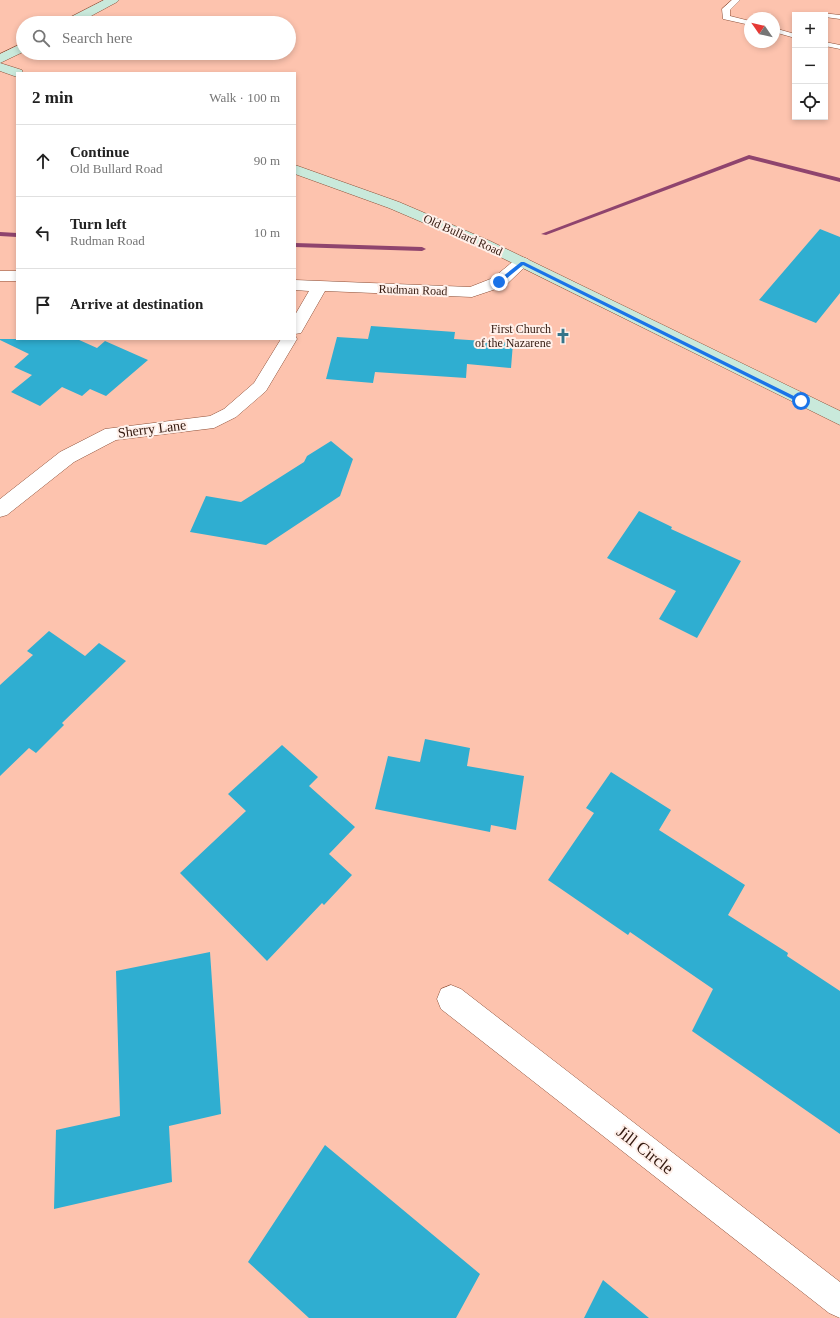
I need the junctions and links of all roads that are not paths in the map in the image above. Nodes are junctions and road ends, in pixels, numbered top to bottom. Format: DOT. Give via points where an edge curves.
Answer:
graph roads {
  1 [pos="113,0"];
  2 [pos="736,0"];
  3 [pos="828,15"];
  4 [pos="82,16"];
  5 [pos="840,17"];
  6 [pos="744,21"];
  7 [pos="780,32"];
  8 [pos="792,35"];
  9 [pos="828,45"];
  10 [pos="840,47"];
  11 [pos="16,51"];
  12 [pos="0,59"];
  13 [pos="0,68"];
  14 [pos="16,73"];
  15 [pos="296,169"];
  16 [pos="522,262"];
  17 [pos="0,276"];
  18 [pos="16,276"];
  19 [pos="296,286"];
  20 [pos="320,286"];
  21 [pos="296,327"];
  22 [pos="288,340"];
  23 [pos="840,419"];
  24 [pos="0,510"];
  25 [pos="451,999"];
  26 [pos="840,1302"];
  1 -- 4 [label="street"];
  2 -- 6 [label="lane" via="726,9 726,16"];
  3 -- 5 [label="lane"];
  7 -- 8 [label="lane"];
  9 -- 10 [label="lane"];
  11 -- 12 [label="street"];
  13 -- 14 [label="street"];
  15 -- 16 [label="street, Old Bullard Road" via="394,205"];
  16 -- 20 [label="street, Rudman Road" via="499,282 472,292"];
  16 -- 23 [label="street, Old Bullard Road"];
  17 -- 18 [label="street"];
  19 -- 20 [label="street, Rudman Road"];
  20 -- 21 [label="street"];
  22 -- 24 [label="street, Sherry Lane" via="260,387 230,413 214,422 112,434 67,457"];
  25 -- 26 [label="street, Jill Circle"];
}
